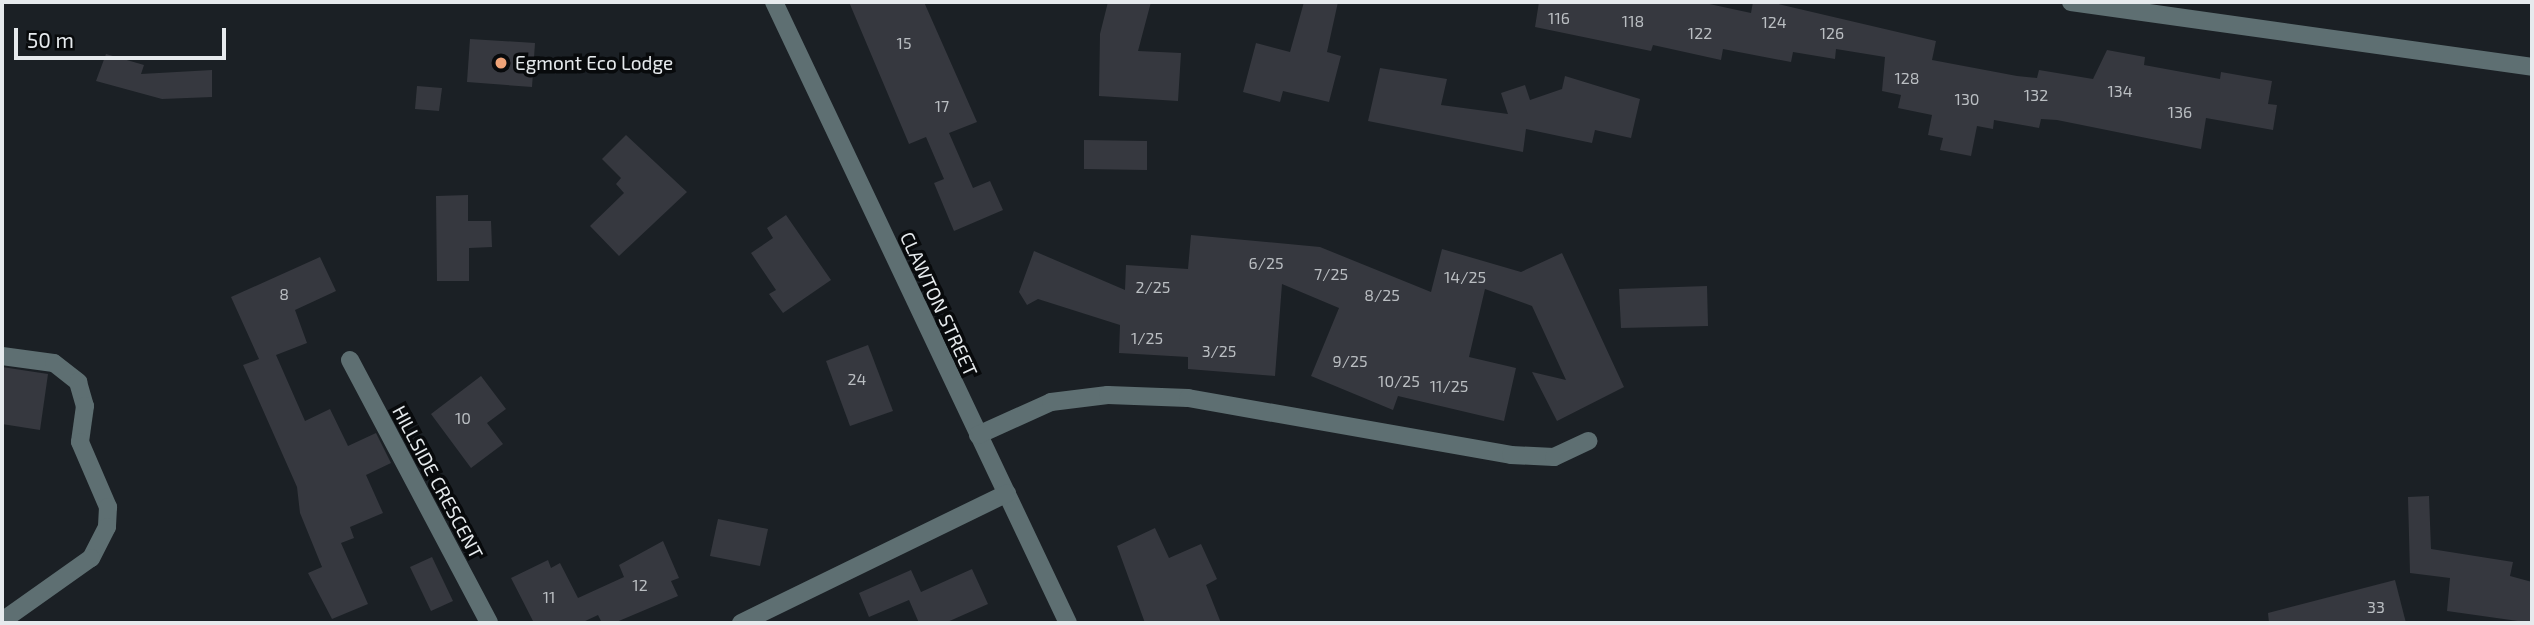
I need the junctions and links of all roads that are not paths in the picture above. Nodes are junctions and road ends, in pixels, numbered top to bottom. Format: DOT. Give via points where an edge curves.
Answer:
graph roads {
  1 [pos="774,2"];
  2 [pos="2071,2"];
  3 [pos="2532,67"];
  4 [pos="2,356"];
  5 [pos="350,360"];
  6 [pos="978,435"];
  7 [pos="1589,441"];
  8 [pos="1007,493"];
  9 [pos="2,621"];
  10 [pos="489,623"];
  11 [pos="741,623"];
  12 [pos="1068,623"];
  1 -- 6 [label="street, CLAWTON STREET"];
  2 -- 3 [label="street"];
  4 -- 9 [label="street" via="54,363 78,382 85,406 80,442 108,507 107,527 91,558"];
  5 -- 10 [label="street, HILLSIDE CRESCENT"];
  6 -- 7 [label="street" via="1051,402 1108,395 1188,398 1511,455 1554,457"];
  6 -- 8 [label="street, CLAWTON STREET"];
  8 -- 11 [label="street"];
  8 -- 12 [label="street, CLAWTON STREET"];
}
